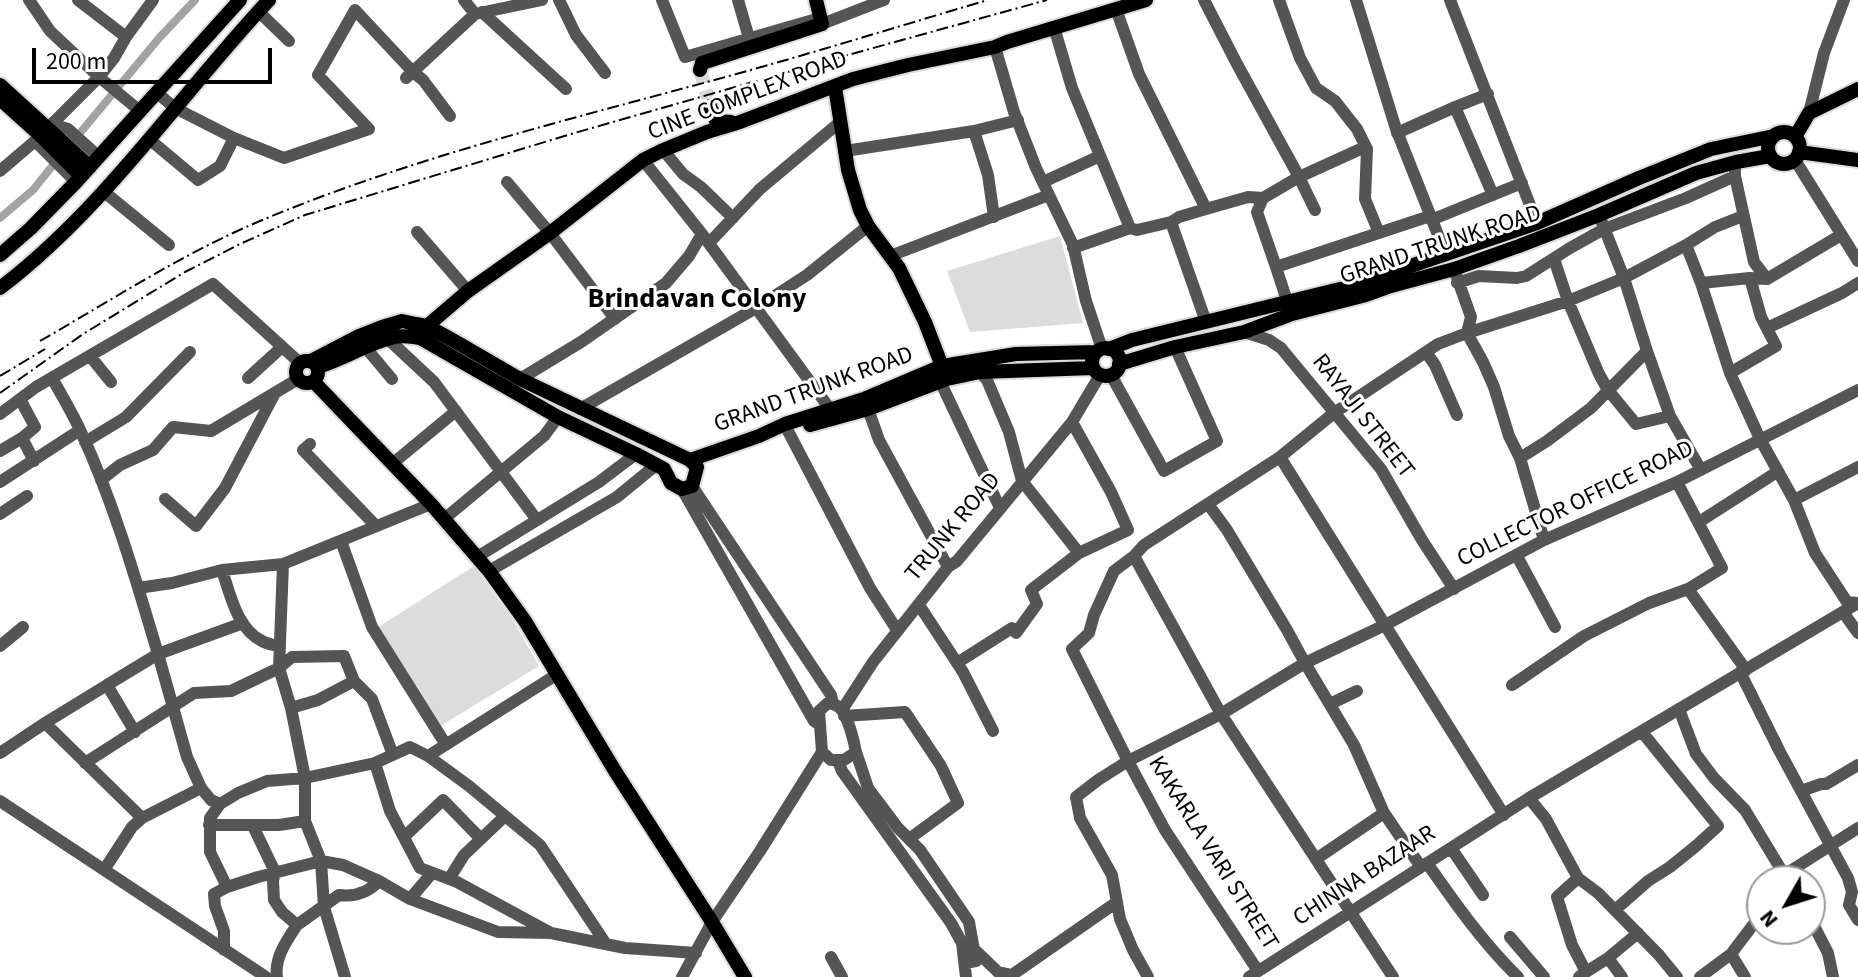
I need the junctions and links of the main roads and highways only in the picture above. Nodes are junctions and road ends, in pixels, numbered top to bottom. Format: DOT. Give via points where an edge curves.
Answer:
graph roads {
  1 [pos="240,0"];
  2 [pos="816,0"];
  3 [pos="1146,0"];
  4 [pos="264,6"];
  5 [pos="700,70"];
  6 [pos="0,85"];
  7 [pos="835,87"];
  8 [pos="1858,89"];
  9 [pos="0,99"];
  10 [pos="710,106"];
  11 [pos="740,122"];
  12 [pos="49,136"];
  13 [pos="1774,136"];
  14 [pos="1795,137"];
  15 [pos="1770,156"];
  16 [pos="1797,156"];
  17 [pos="1858,160"];
  18 [pos="83,167"];
  19 [pos="12,244"];
  20 [pos="0,255"];
  21 [pos="31,265"];
  22 [pos="0,288"];
  23 [pos="423,332"];
  24 [pos="1103,350"];
  25 [pos="311,368"];
  26 [pos="1106,371"];
  27 [pos="943,375"];
  28 [pos="298,379"];
  29 [pos="690,461"];
  30 [pos="660,467"];
  31 [pos="745,977"];
  1 -- 18 [label="main road"];
  2 -- 5 [label="main road" via="821,21 702,63"];
  3 -- 7 [label="main road, CINE COMPLEX ROAD" via="995,47"];
  4 -- 21 [label="main road" via="78,220"];
  6 -- 12 [label="main road"];
  7 -- 11 [label="main road, CINE COMPLEX ROAD"];
  7 -- 27 [label="main road" via="856,197 868,226 899,268"];
  8 -- 14 [label="main road" via="1809,113"];
  9 -- 12 [label="main road"];
  10 -- 11 [label="main road" via="716,121"];
  11 -- 23 [label="main road, CINE COMPLEX ROAD" via="643,160 468,291"];
  12 -- 18 [label="main road"];
  13 -- 14 [label="main road"];
  13 -- 15 [label="main road"];
  13 -- 24 [label="main road, GRAND TRUNK ROAD" via="1711,149 1537,223 1352,286"];
  14 -- 16 [label="main road"];
  15 -- 16 [label="main road" via="1781,164"];
  15 -- 26 [label="main road, GRAND TRUNK ROAD" via="1735,169 1696,173 1602,222 1519,246 1456,276 1391,286"];
  16 -- 17 [label="main road"];
  18 -- 19 [label="main road"];
  19 -- 20 [label="main road"];
  19 -- 21 [label="main road"];
  21 -- 22 [label="main road"];
  23 -- 25 [label="main road" via="393,337"];
  23 -- 25 [label="main road" via="402,321 382,327"];
  23 -- 29 [label="main road"];
  23 -- 30 [label="main road" via="558,417"];
  24 -- 26 [label="main road" via="1092,359"];
  24 -- 26 [label="main road" via="1117,354"];
  24 -- 27 [label="main road, GRAND TRUNK ROAD" via="1016,354"];
  25 -- 28 [label="main road" via="309,384"];
  25 -- 31 [label="main road" via="489,571 525,621"];
  26 -- 27 [label="main road, GRAND TRUNK ROAD"];
  27 -- 29 [label="main road, GRAND TRUNK ROAD" via="830,409"];
  27 -- 29 [label="main road" via="868,409"];
  29 -- 30 [label="main road"];
  29 -- 30 [label="main road" via="687,488 671,483"];
}
